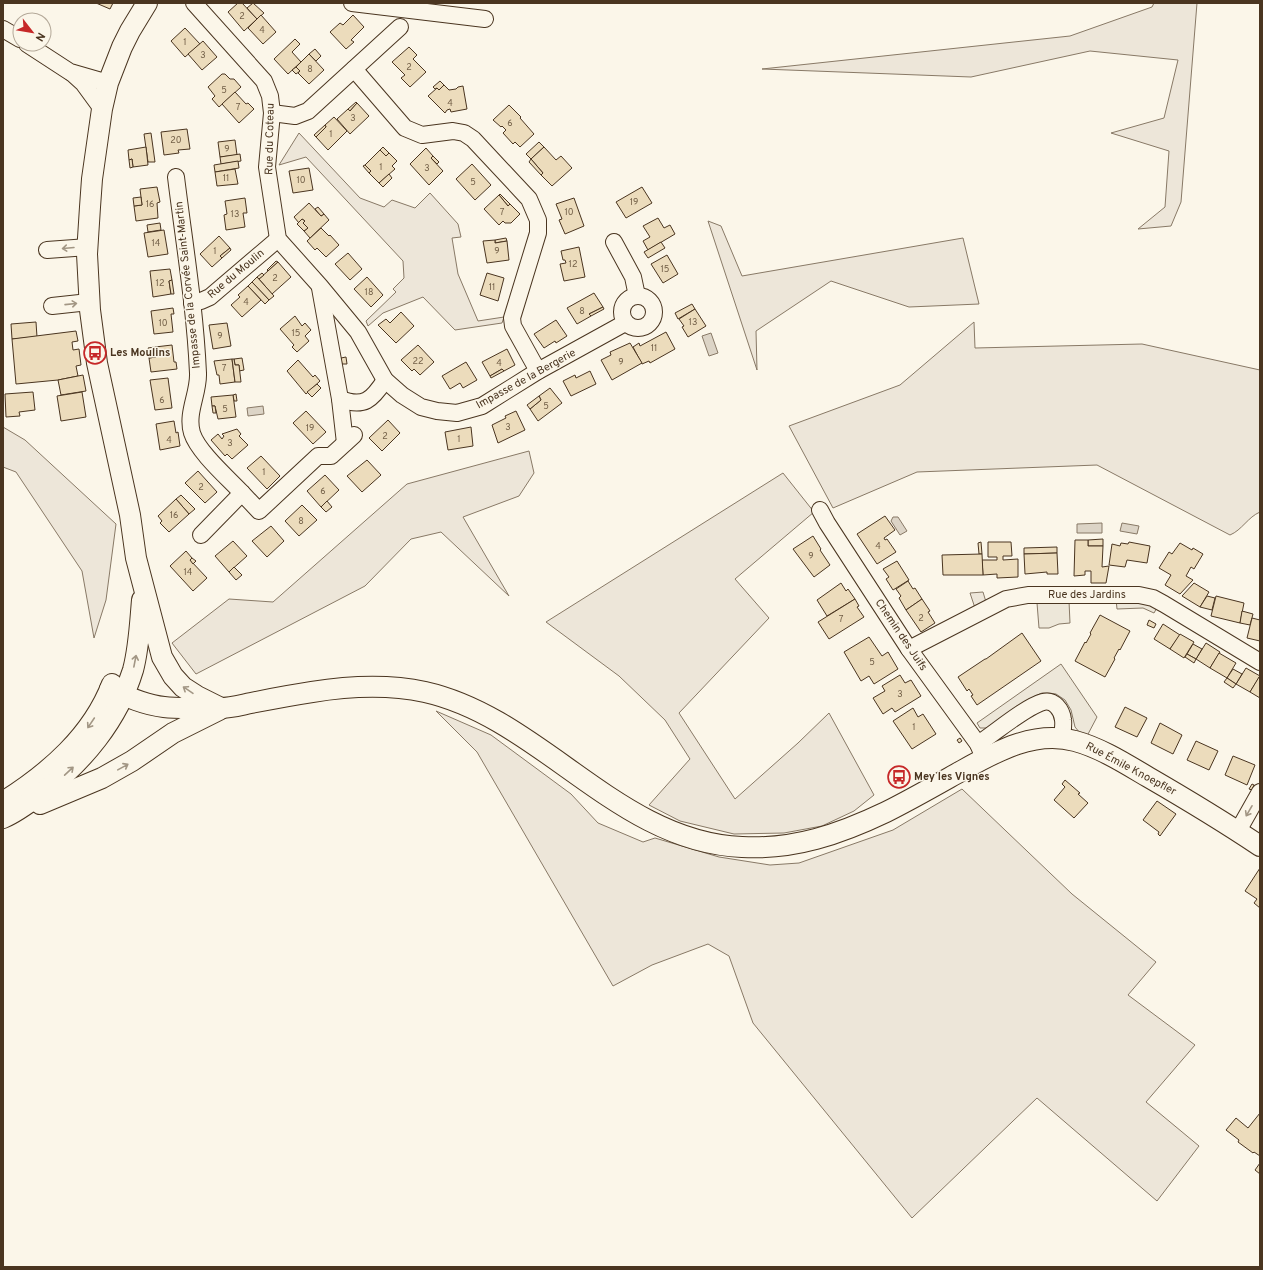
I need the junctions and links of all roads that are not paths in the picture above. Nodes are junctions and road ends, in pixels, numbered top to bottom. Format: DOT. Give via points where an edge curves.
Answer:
graph roads {
  1 [pos="147,3"];
  2 [pos="194,3"];
  3 [pos="352,3"];
  4 [pos="485,19"];
  5 [pos="400,27"];
  6 [pos="3,29"];
  7 [pos="12,34"];
  8 [pos="39,52"];
  9 [pos="354,69"];
  10 [pos="70,72"];
  11 [pos="108,83"];
  12 [pos="102,109"];
  13 [pos="272,113"];
  14 [pos="176,177"];
  15 [pos="278,239"];
  16 [pos="614,242"];
  17 [pos="88,247"];
  18 [pos="47,250"];
  19 [pos="320,286"];
  20 [pos="637,296"];
  21 [pos="89,302"];
  22 [pos="192,303"];
  23 [pos="52,306"];
  24 [pos="626,323"];
  25 [pos="538,371"];
  26 [pos="385,380"];
  27 [pos="340,398"];
  28 [pos="242,493"];
  29 [pos="820,510"];
  30 [pos="201,536"];
  31 [pos="139,565"];
  32 [pos="909,649"];
  33 [pos="1260,662"];
  34 [pos="117,692"];
  35 [pos="222,708"];
  36 [pos="1062,738"];
  37 [pos="978,756"];
  38 [pos="1260,792"];
  39 [pos="5,812"];
  40 [pos="1238,831"];
  41 [pos="1260,846"];
  1 -- 11 [label="main road" via="130,31"];
  2 -- 13 [label="street, Rue du Coteau" via="264,81 270,96"];
  3 -- 4 [label="street"];
  5 -- 9 [label="street"];
  6 -- 7 [label="street"];
  8 -- 10 [label="street"];
  9 -- 13 [label="street" via="308,111 295,116"];
  9 -- 25 [label="street" via="405,128 422,135 453,131 464,133 473,139 529,199 538,220 538,233 512,318 513,326"];
  10 -- 11 [label="street"];
  10 -- 12 [label="street" via="83,83"];
  11 -- 12 [label="main road"];
  12 -- 17 [label="main road" via="92,179"];
  13 -- 15 [label="street, Rue du Coteau" via="267,167"];
  14 -- 22 [label="street, Impasse de la Corvée Saint-Martin"];
  15 -- 19 [label="street"];
  15 -- 22 [label="street, Rue du Moulin" via="210,297"];
  16 -- 20 [label="street" via="633,277"];
  17 -- 18 [label="street, one-way"];
  17 -- 21 [label="main road"];
  19 -- 26 [label="street" via="358,332"];
  19 -- 27 [label="street"];
  20 -- 24 [label="street" via="624,303 622,317"];
  20 -- 24 [label="street" via="647,298 650,302 654,313 652,319 643,328 631,327"];
  23 -- 21 [label="street, one-way"];
  21 -- 31 [label="main road" via="96,363"];
  22 -- 28 [label="street, Impasse de la Corvée Saint-Martin" via="198,374 191,415 192,433 202,450"];
  24 -- 25 [label="street, Impasse de la Bergerie"];
  25 -- 26 [label="street, Impasse de la Bergerie" via="482,406 457,413 421,407"];
  26 -- 27 [label="street" via="375,395 364,402 350,402"];
  27 -- 28 [label="street, Impasse de la Corvée Saint-Martin" via="350,439 331,456 318,456 259,510"];
  28 -- 30 [label="street"];
  29 -- 32 [label="street, Chemin des Juifs"];
  31 -- 34 [label="main road" via="142,599 138,646 133,670"];
  35 -- 31 [label="main road, one-way" via="183,687 162,658"];
  32 -- 33 [label="street, Rue des Jardins" via="1016,596 1139,595 1164,604"];
  32 -- 37 [label="street, Chemin des Juifs"];
  34 -- 35 [label="main road" via="143,703 165,708"];
  34 -- 39 [label="main road" via="112,716 72,768 31,801"];
  35 -- 37 [label="main road, Rue Émile Knoepfler" via="316,691 370,686 424,692 448,699 489,717 521,736 619,804 659,825 706,842 739,847 782,846 828,836 889,810"];
  39 -- 35 [label="main road, one-way" via="102,778 173,733"];
  36 -- 37 [label="main road, Rue Émile Knoepfler" via="1023,741"];
  36 -- 37 [label="street" via="1063,720 1060,711 1054,703 1044,702 1030,707"];
  36 -- 40 [label="main road, Rue Émile Knoepfler" via="1090,746 1132,767"];
  38 -- 40 [label="street, one-way"];
  40 -- 41 [label="main road, Rue Émile Knoepfler"];
}
